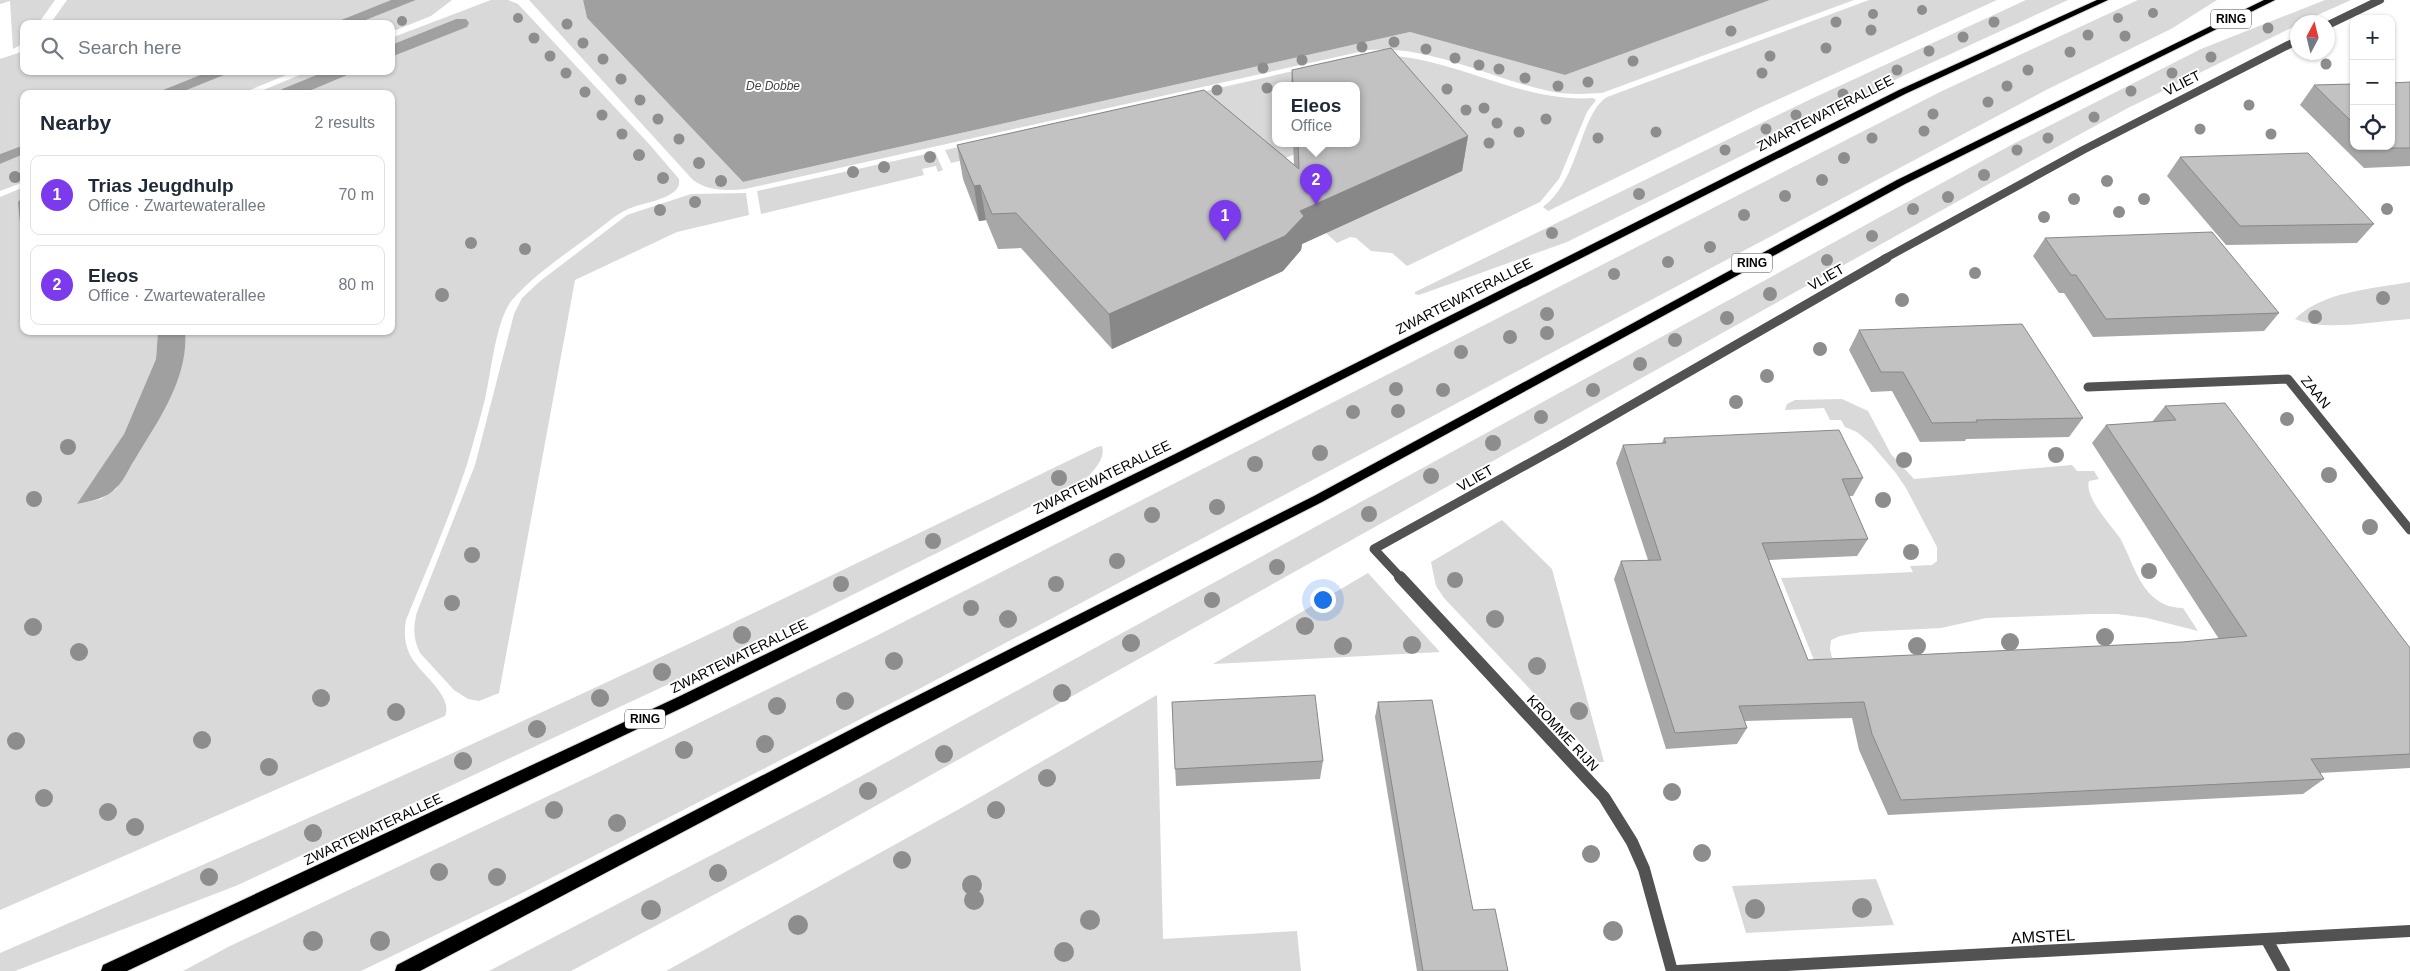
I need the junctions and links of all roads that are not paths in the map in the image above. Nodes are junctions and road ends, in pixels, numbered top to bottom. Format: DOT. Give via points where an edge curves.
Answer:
graph roads {
  1 [pos="2104,0"];
  2 [pos="2271,0"];
  3 [pos="2380,0"];
  4 [pos="2335,22"];
  5 [pos="2290,44"];
  6 [pos="2088,387"];
  7 [pos="2410,530"];
  8 [pos="1374,549"];
  9 [pos="2410,931"];
  10 [pos="2267,940"];
  11 [pos="109,971"];
  12 [pos="403,971"];
  13 [pos="1672,971"];
  14 [pos="1677,971"];
  15 [pos="2284,971"];
  1 -- 11 [label="main road, ZWARTEWATERALLEE / RING" via="1902,92 1177,458 683,701"];
  2 -- 12 [label="main road, RING" via="1901,182 1318,499 880,721"];
  3 -- 4 [label="street"];
  5 -- 8 [label="street, VLIET" via="2070,157"];
  6 -- 7 [label="street, ZAAN" via="2288,379"];
  8 -- 13 [label="street, KROMME RIJN" via="1604,797 1644,868"];
  9 -- 10 [label="street, AMSTEL"];
  10 -- 14 [label="street, AMSTEL"];
  10 -- 15 [label="street"];
}
